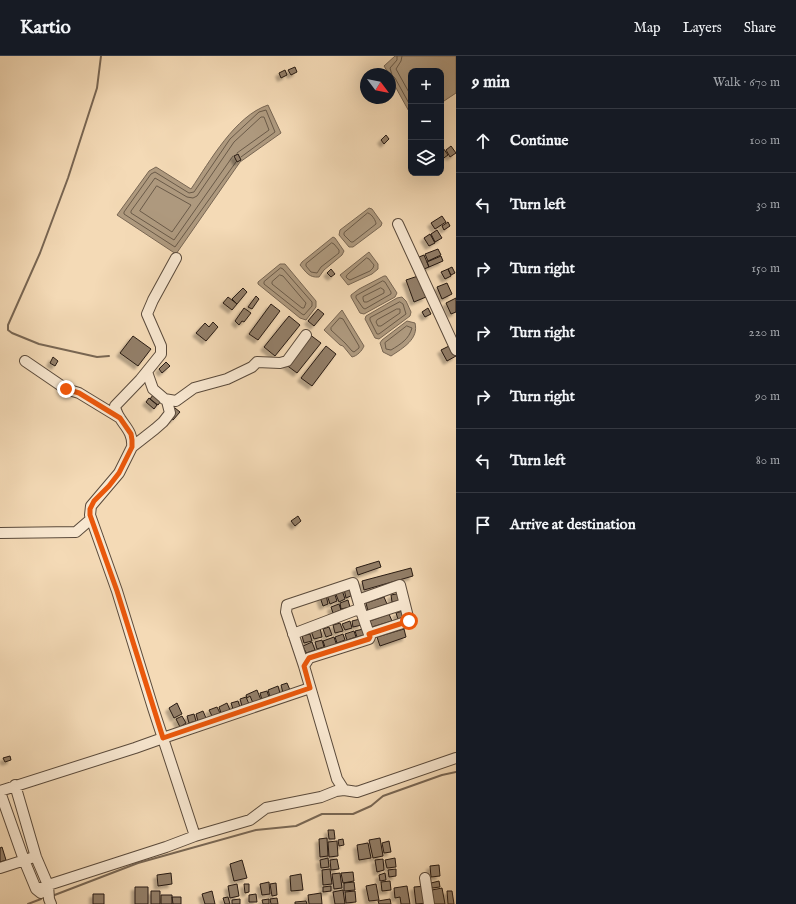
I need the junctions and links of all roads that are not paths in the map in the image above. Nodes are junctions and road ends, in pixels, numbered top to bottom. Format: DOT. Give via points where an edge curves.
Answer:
graph roads {
  1 [pos="398,224"];
  2 [pos="176,258"];
  3 [pos="306,335"];
  4 [pos="456,350"];
  5 [pos="25,361"];
  6 [pos="147,372"];
  7 [pos="164,399"];
  8 [pos="120,418"];
  9 [pos="132,447"];
  10 [pos="91,518"];
  11 [pos="0,533"];
  12 [pos="358,600"];
  13 [pos="404,604"];
  14 [pos="362,614"];
  15 [pos="293,634"];
  16 [pos="369,634"];
  17 [pos="304,666"];
  18 [pos="310,688"];
  19 [pos="163,738"];
  20 [pos="456,758"];
  21 [pos="15,785"];
  22 [pos="344,790"];
  23 [pos="0,791"];
  24 [pos="195,836"];
  25 [pos="36,857"];
  26 [pos="24,860"];
  27 [pos="0,868"];
  28 [pos="425,878"];
  29 [pos="48,885"];
  30 [pos="36,889"];
  31 [pos="50,901"];
  32 [pos="429,904"];
  1 -- 4 [label="street"];
  2 -- 6 [label="street" via="147,314 161,346 161,354"];
  3 -- 7 [label="street" via="287,361 257,362 227,380 194,388 176,401"];
  5 -- 8 [label="street" via="66,389 79,393"];
  6 -- 7 [label="street" via="153,389"];
  6 -- 8 [label="street" via="115,406 115,412"];
  7 -- 9 [label="street" via="170,413 163,422"];
  8 -- 9 [label="street" via="131,434"];
  9 -- 10 [label="street" via="119,473 91,506"];
  10 -- 11 [label="street" via="76,532"];
  10 -- 19 [label="street" via="117,591"];
  12 -- 13 [label="street" via="400,585"];
  12 -- 14 [label="street"];
  12 -- 15 [label="street" via="353,583 290,603 286,612"];
  13 -- 14 [label="street"];
  13 -- 16 [label="street" via="409,621"];
  14 -- 15 [label="street" via="356,610"];
  14 -- 16 [label="street"];
  15 -- 17 [label="street"];
  16 -- 17 [label="street" via="369,639 309,658"];
  17 -- 18 [label="street"];
  18 -- 19 [label="street"];
  18 -- 22 [label="street" via="337,779"];
  19 -- 21 [label="street"];
  19 -- 24 [label="street"];
  20 -- 22 [label="street" via="357,792"];
  21 -- 23 [label="street"];
  21 -- 25 [label="street"];
  22 -- 24 [label="street" via="266,808 250,820"];
  23 -- 26 [label="street"];
  24 -- 29 [label="street" via="166,848"];
  25 -- 26 [label="street"];
  25 -- 29 [label="street"];
  26 -- 27 [label="street"];
  26 -- 30 [label="street"];
  28 -- 32 [label="street"];
  29 -- 30 [label="street"];
  29 -- 31 [label="street"];
  30 -- 31 [label="street"];
}
